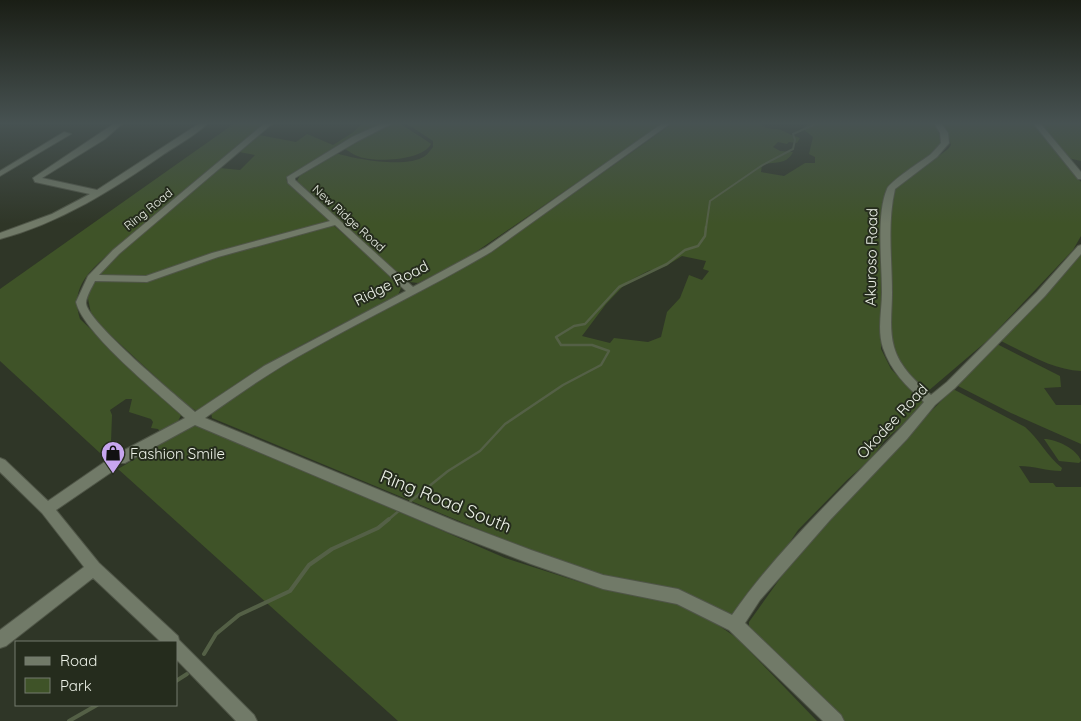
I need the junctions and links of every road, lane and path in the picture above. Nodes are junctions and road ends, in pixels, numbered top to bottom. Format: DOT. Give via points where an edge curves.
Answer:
graph roads {
  1 [pos="30,157"];
  2 [pos="71,157"];
  3 [pos="153,157"];
  4 [pos="230,157"];
  5 [pos="325,157"];
  6 [pos="620,157"];
  7 [pos="932,157"];
  8 [pos="1064,157"];
  9 [pos="1069,163"];
  10 [pos="1081,164"];
  11 [pos="0,174"];
  12 [pos="1081,177"];
  13 [pos="97,193"];
  14 [pos="337,222"];
  15 [pos="0,236"];
  16 [pos="1081,248"];
  17 [pos="91,278"];
  18 [pos="411,290"];
  19 [pos="932,402"];
  20 [pos="194,419"];
  21 [pos="0,464"];
  22 [pos="47,509"];
  23 [pos="94,568"];
  24 [pos="735,624"];
  25 [pos="0,640"];
  26 [pos="171,641"];
  27 [pos="178,649"];
  28 [pos="248,721"];
  29 [pos="835,721"];
  1 -- 11 [label="street"];
  2 -- 13 [label="street" via="38,180"];
  3 -- 13 [label="street"];
  4 -- 17 [label="street, Ring Road" via="116,252"];
  5 -- 14 [label="street, New Ridge Road" via="291,177 291,181"];
  6 -- 18 [label="street, Ridge Road" via="488,250"];
  7 -- 19 [label="street, Akuroso Road" via="892,188 888,200 884,322 894,362 904,377"];
  8 -- 9 [label="street"];
  9 -- 10 [label="street"];
  9 -- 12 [label="street"];
  13 -- 15 [label="street" via="53,218"];
  14 -- 17 [label="street" via="215,255 147,279"];
  14 -- 18 [label="street, New Ridge Road"];
  16 -- 19 [label="street, Okodee Road" via="1020,316"];
  17 -- 20 [label="street, Ring Road South" via="81,302 87,318"];
  18 -- 20 [label="street, Ridge Road" via="268,369"];
  19 -- 24 [label="street, Okodee Road" via="825,515 755,595"];
  20 -- 22 [label="street, Ridge Road" via="116,462"];
  20 -- 24 [label="street, Ring Road South" via="453,527 602,582 678,597"];
  21 -- 22 [label="street"];
  22 -- 23 [label="street"];
  23 -- 25 [label="street"];
  23 -- 26 [label="street"];
  24 -- 29 [label="street, Ring Road South"];
  27 -- 28 [label="street"];
}
